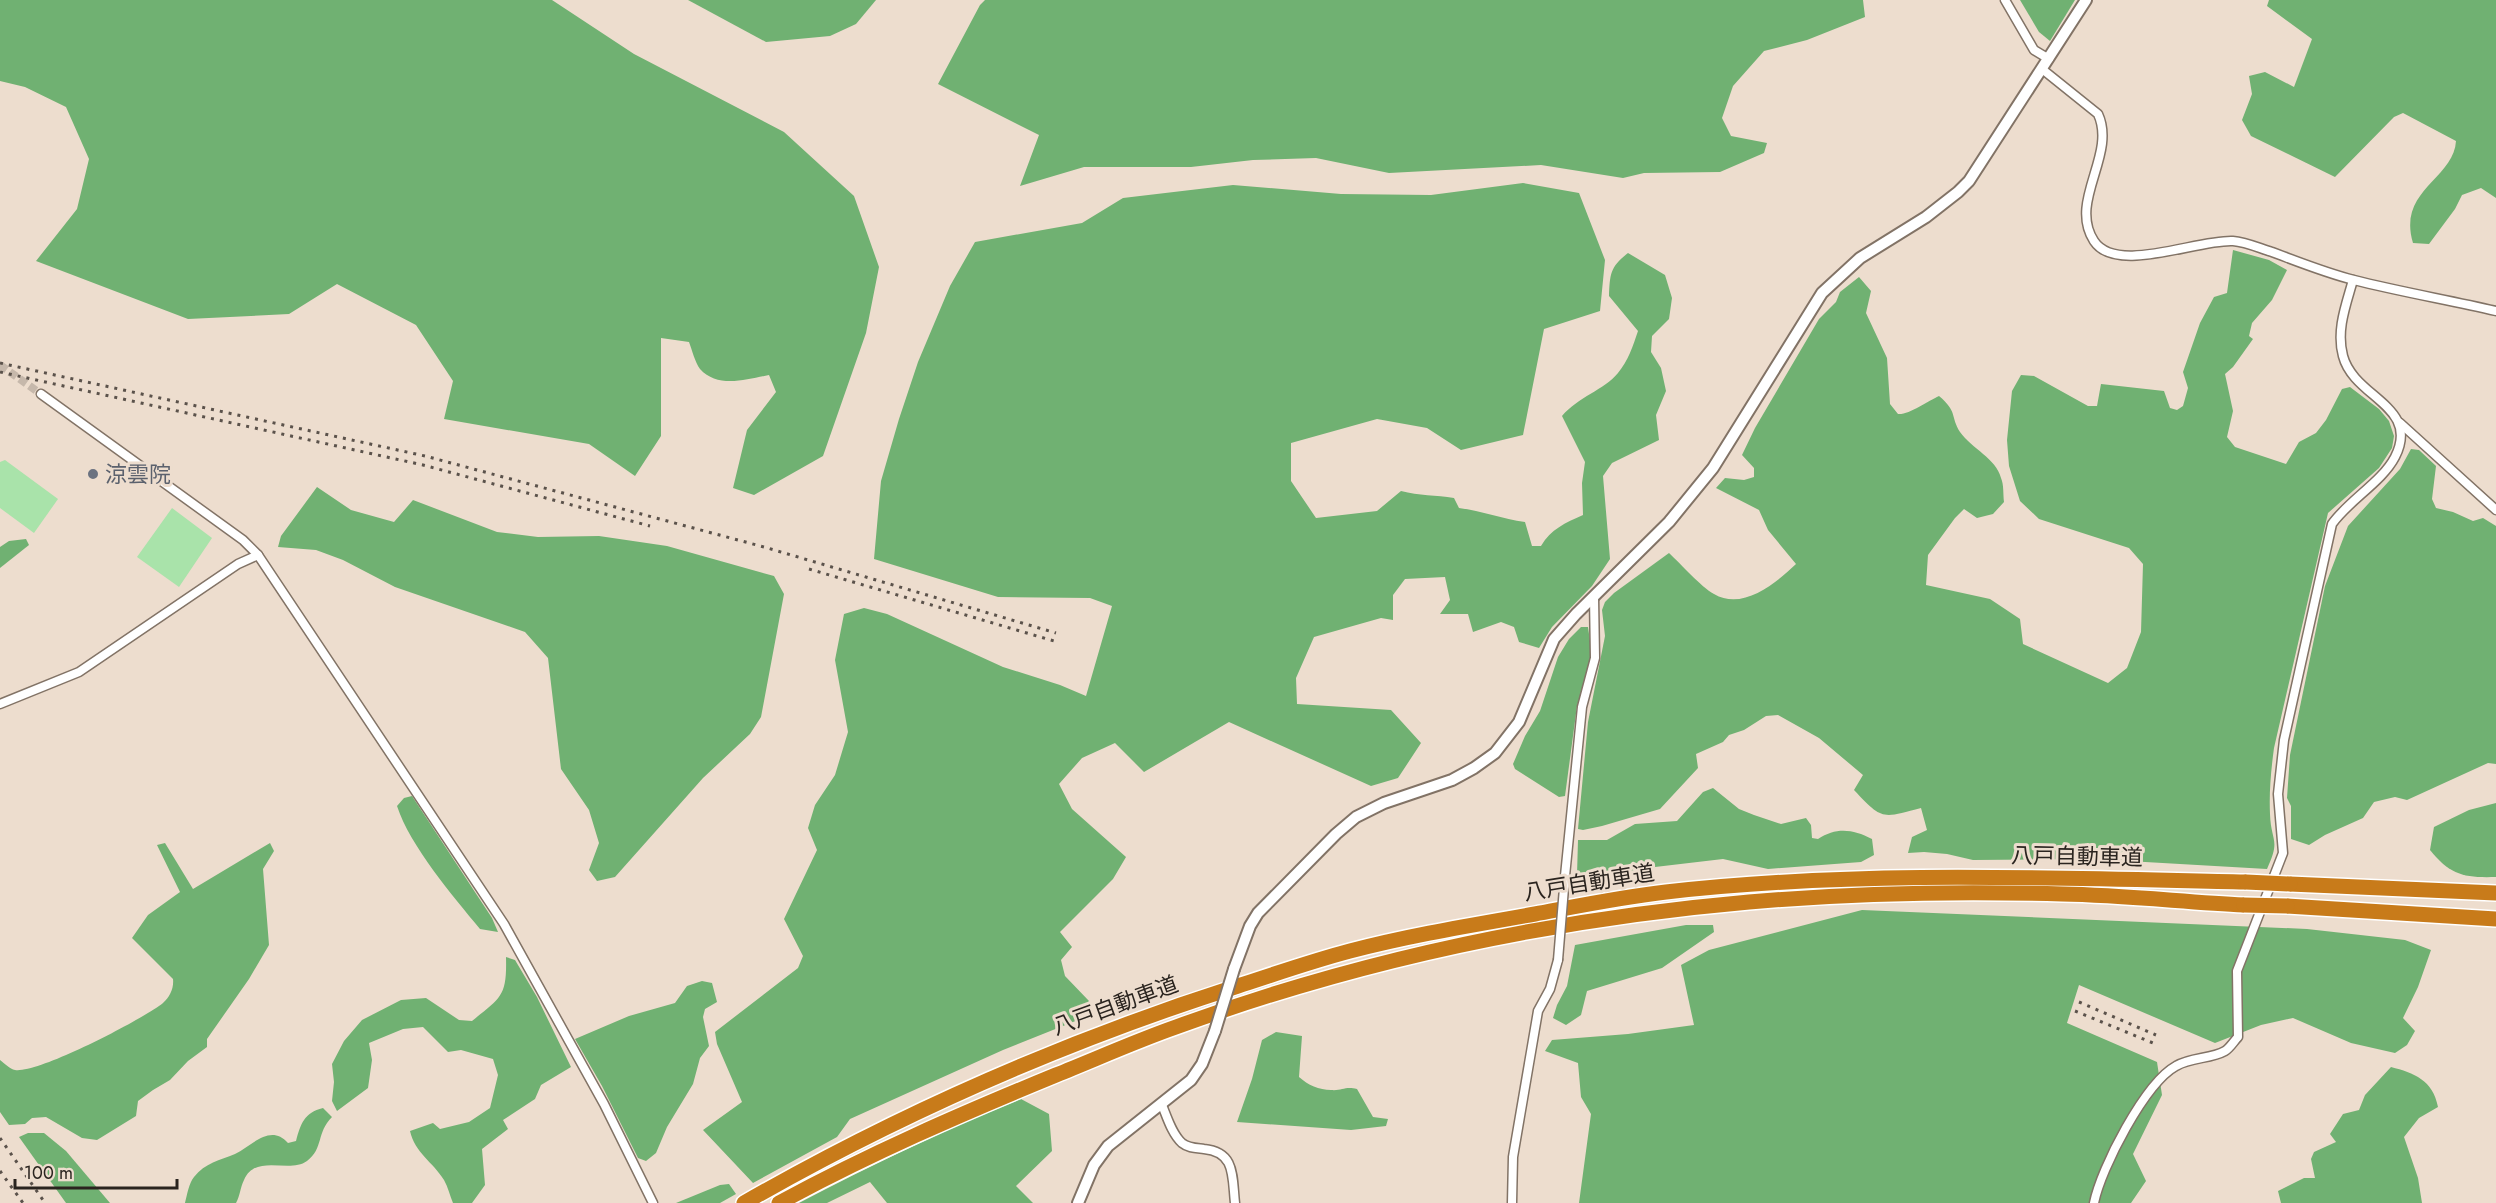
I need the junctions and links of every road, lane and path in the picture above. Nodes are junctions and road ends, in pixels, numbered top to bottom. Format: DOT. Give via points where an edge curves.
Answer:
graph roads {
  1 [pos="2005,0"];
  2 [pos="2086,0"];
  3 [pos="2049,59"];
  4 [pos="2042,69"];
  5 [pos="2353,280"];
  6 [pos="2496,311"];
  7 [pos="41,394"];
  8 [pos="2400,423"];
  9 [pos="2496,510"];
  10 [pos="258,555"];
  11 [pos="1594,597"];
  12 [pos="0,704"];
  13 [pos="2496,893"];
  14 [pos="2496,919"];
  15 [pos="1162,1105"];
  16 [pos="653,1203"];
  17 [pos="744,1203"];
  18 [pos="779,1203"];
  19 [pos="1078,1203"];
  20 [pos="1235,1203"];
  21 [pos="1512,1203"];
  22 [pos="2094,1203"];
  1 -- 3 [label="street" via="2034,50"];
  2 -- 3 [label="street"];
  3 -- 4 [label="street"];
  4 -- 5 [label="street" via="2098,114 2102,124 2103,145 2086,214 2088,228 2099,248 2117,256 2132,256 2206,242 2237,241"];
  4 -- 11 [label="street" via="1958,192 1860,258 1822,293 1713,468 1669,522"];
  5 -- 6 [label="street"];
  5 -- 8 [label="street" via="2341,327 2344,359 2358,383 2393,411"];
  7 -- 10 [label="street" via="243,540"];
  8 -- 9 [label="street"];
  8 -- 22 [label="street" via="2401,439 2390,465 2332,524 2284,740 2278,794 2283,853 2237,971 2238,1037 2226,1050 2176,1066 2160,1080 2130,1120 2112,1153"];
  10 -- 12 [label="street" via="238,564 79,672"];
  10 -- 16 [label="street" via="504,924 604,1104"];
  11 -- 15 [label="street, bridge" via="1554,639 1519,722 1495,753 1452,780 1356,817 1258,913 1234,969 1202,1064 1191,1080"];
  11 -- 21 [label="street, bridge" via="1595,658 1582,707 1558,960 1550,989 1538,1011 1513,1157"];
  13 -- 17 [label="highway, 八戸自動車道, bridge" via="2246,882 1923,877 1666,892 1584,905 1350,951 1167,1009 1040,1057 918,1111"];
  14 -- 18 [label="highway, 八戸自動車道, bridge" via="2065,894 1924,893 1750,902 1667,911 1474,943 1356,970 1259,999 1174,1027 973,1109 881,1150"];
  15 -- 19 [label="street" via="1108,1146 1094,1165"];
  15 -- 20 [label="street" via="1182,1144 1214,1150 1228,1160"];
}
